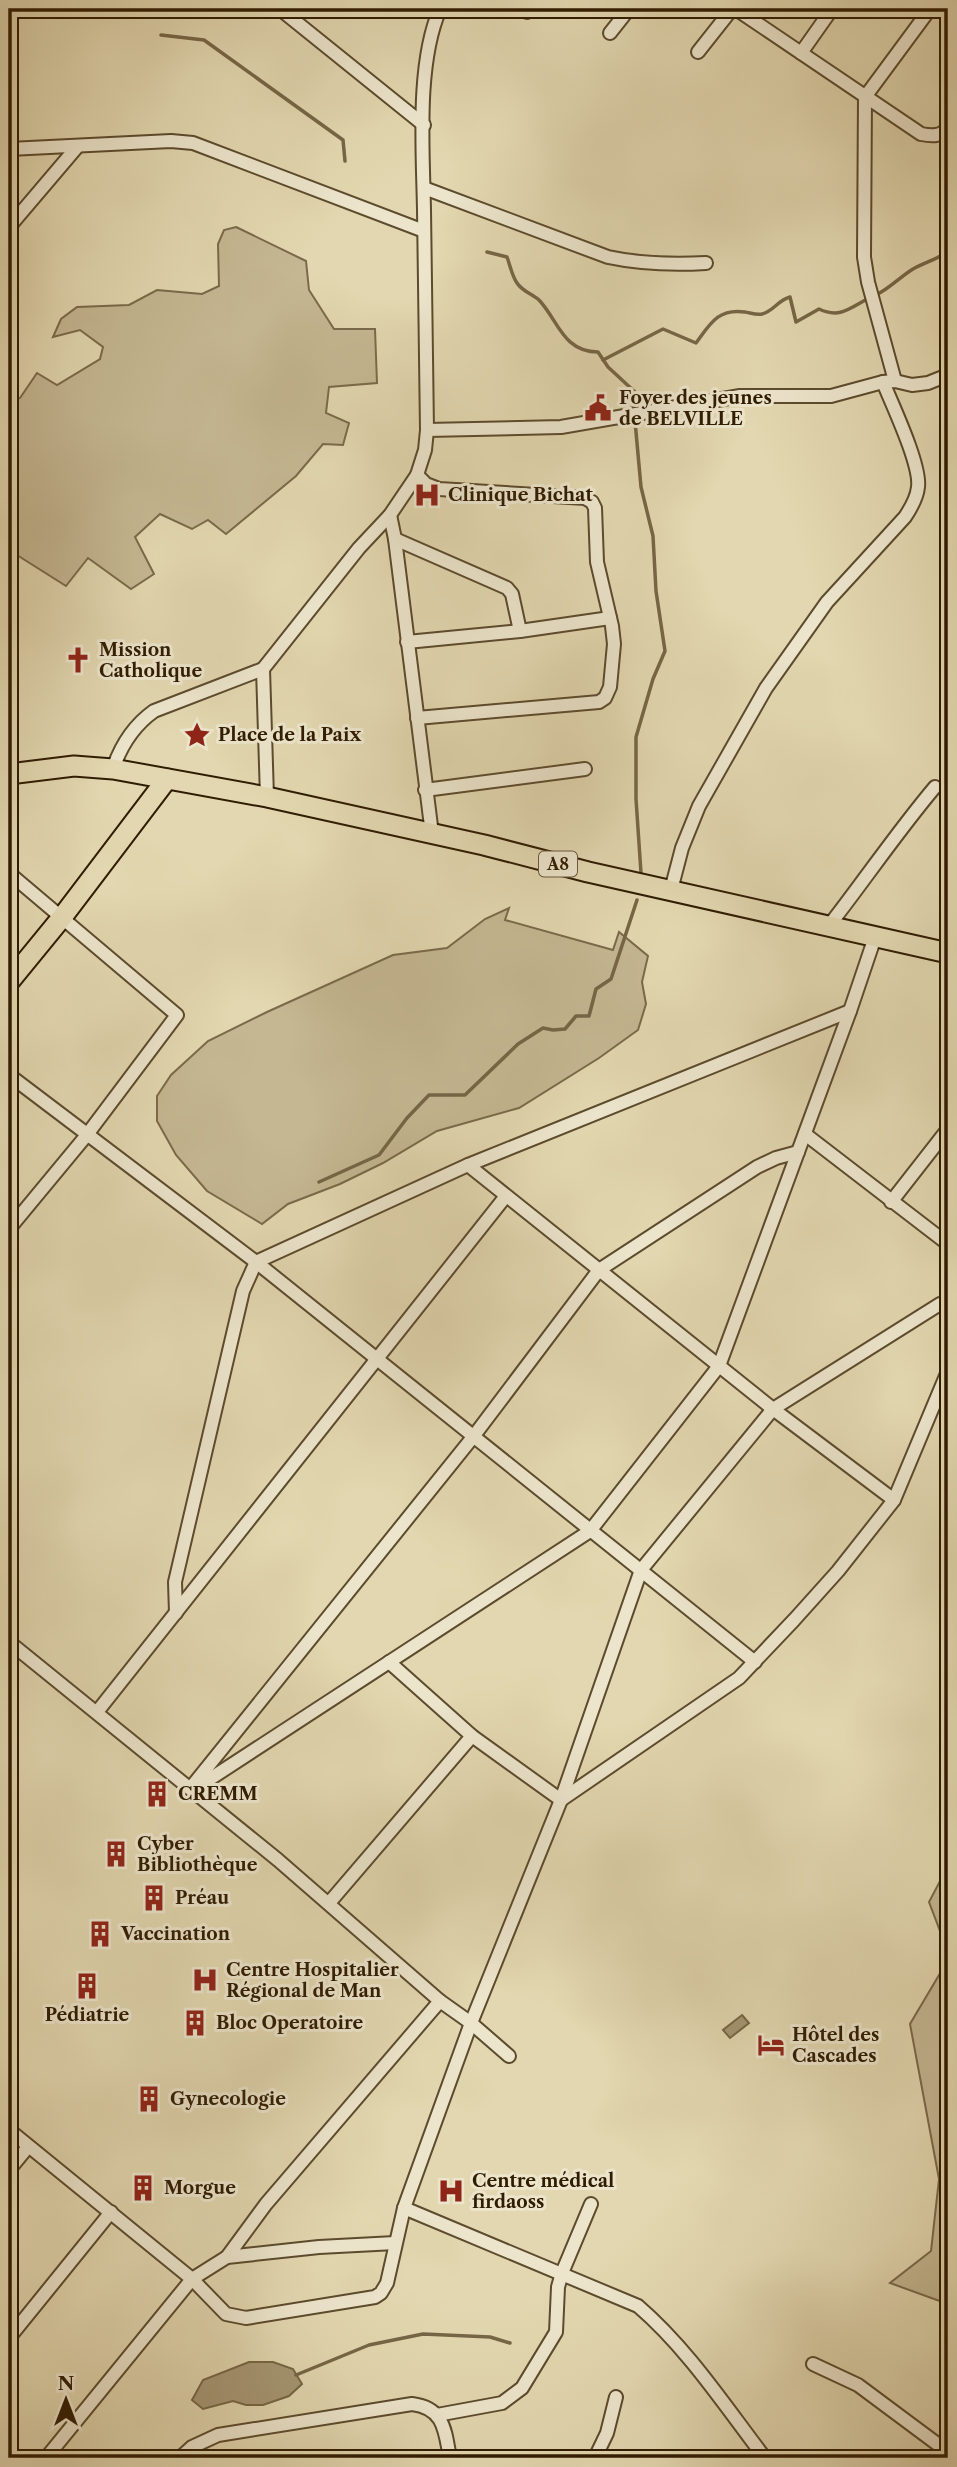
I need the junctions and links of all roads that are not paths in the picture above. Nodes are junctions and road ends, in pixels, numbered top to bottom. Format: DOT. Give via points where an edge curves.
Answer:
graph roads {
  1 [pos="280,9"];
  2 [pos="440,9"];
  3 [pos="518,9"];
  4 [pos="531,9"];
  5 [pos="629,9"];
  6 [pos="734,9"];
  7 [pos="832,9"];
  8 [pos="930,9"];
  9 [pos="610,33"];
  10 [pos="698,52"];
  11 [pos="802,52"];
  12 [pos="865,97"];
  13 [pos="424,125"];
  14 [pos="948,127"];
  15 [pos="77,147"];
  16 [pos="9,149"];
  17 [pos="424,188"];
  18 [pos="9,228"];
  19 [pos="424,231"];
  20 [pos="706,263"];
  21 [pos="948,376"];
  22 [pos="889,381"];
  23 [pos="427,430"];
  24 [pos="417,475"];
  25 [pos="390,515"];
  26 [pos="395,539"];
  27 [pos="610,618"];
  28 [pos="520,631"];
  29 [pos="407,642"];
  30 [pos="263,669"];
  31 [pos="417,718"];
  32 [pos="113,769"];
  33 [pos="585,769"];
  34 [pos="9,774"];
  35 [pos="167,779"];
  36 [pos="935,787"];
  37 [pos="425,790"];
  38 [pos="267,797"];
  39 [pos="432,834"];
  40 [pos="9,873"];
  41 [pos="671,890"];
  42 [pos="62,916"];
  43 [pos="828,927"];
  44 [pos="875,937"];
  45 [pos="948,953"];
  46 [pos="9,982"];
  47 [pos="850,1011"];
  48 [pos="9,1075"];
  49 [pos="948,1129"];
  50 [pos="805,1134"];
  51 [pos="86,1136"];
  52 [pos="798,1152"];
  53 [pos="468,1165"];
  54 [pos="506,1196"];
  55 [pos="891,1202"];
  56 [pos="9,1229"];
  57 [pos="948,1244"];
  58 [pos="256,1262"];
  59 [pos="599,1270"];
  60 [pos="948,1305"];
  61 [pos="377,1359"];
  62 [pos="719,1366"];
  63 [pos="948,1371"];
  64 [pos="773,1409"];
  65 [pos="473,1437"];
  66 [pos="894,1500"];
  67 [pos="590,1531"];
  68 [pos="641,1570"];
  69 [pos="176,1612"];
  70 [pos="9,1642"];
  71 [pos="389,1661"];
  72 [pos="755,1661"];
  73 [pos="97,1712"];
  74 [pos="471,1736"];
  75 [pos="192,1789"];
  76 [pos="561,1800"];
  77 [pos="329,1903"];
  78 [pos="440,2001"];
  79 [pos="471,2024"];
  80 [pos="509,2056"];
  81 [pos="9,2130"];
  82 [pos="28,2147"];
  83 [pos="9,2171"];
  84 [pos="591,2204"];
  85 [pos="404,2208"];
  86 [pos="111,2212"];
  87 [pos="394,2243"];
  88 [pos="227,2257"];
  89 [pos="562,2273"];
  90 [pos="192,2279"];
  91 [pos="9,2338"];
  92 [pos="813,2364"];
  93 [pos="616,2397"];
  94 [pos="437,2415"];
  95 [pos="944,2453"];
  96 [pos="46,2458"];
  97 [pos="180,2458"];
  98 [pos="450,2458"];
  99 [pos="595,2458"];
  100 [pos="765,2458"];
  1 -- 13 [label="street"];
  2 -- 13 [label="street" via="427,51"];
  3 -- 4 [label="street"];
  5 -- 9 [label="street"];
  6 -- 10 [label="street"];
  6 -- 11 [label="street"];
  7 -- 11 [label="street"];
  8 -- 12 [label="street"];
  11 -- 12 [label="street"];
  12 -- 14 [label="street" via="920,134 933,136"];
  12 -- 22 [label="street" via="863,234"];
  13 -- 17 [label="street"];
  15 -- 16 [label="street"];
  15 -- 18 [label="street"];
  15 -- 19 [label="street" via="193,143"];
  17 -- 19 [label="street"];
  17 -- 20 [label="street" via="608,257 665,265"];
  19 -- 23 [label="street"];
  21 -- 22 [label="street" via="912,385"];
  22 -- 23 [label="street" via="831,396 740,396 561,426"];
  22 -- 41 [label="street" via="919,484 914,501 905,517 827,602 766,688 699,806"];
  23 -- 24 [label="street"];
  24 -- 25 [label="street"];
  24 -- 27 [label="street" via="439,489 592,502 597,562"];
  25 -- 26 [label="street"];
  25 -- 30 [label="street"];
  26 -- 28 [label="street" via="507,588"];
  26 -- 29 [label="street"];
  27 -- 28 [label="street"];
  27 -- 31 [label="street" via="614,644 610,687 599,702"];
  28 -- 29 [label="street"];
  29 -- 31 [label="street"];
  30 -- 32 [label="street" via="139,721 120,748"];
  30 -- 38 [label="street"];
  31 -- 37 [label="street"];
  32 -- 34 [label="main road, A8" via="74,766"];
  32 -- 35 [label="main road, A8"];
  33 -- 37 [label="street"];
  35 -- 38 [label="main road, A8"];
  35 -- 42 [label="main road"];
  36 -- 43 [label="street"];
  37 -- 39 [label="street"];
  38 -- 39 [label="main road, A8"];
  39 -- 41 [label="main road, A8"];
  40 -- 42 [label="street"];
  41 -- 43 [label="main road, A8"];
  42 -- 46 [label="main road"];
  42 -- 51 [label="street" via="177,1015"];
  43 -- 44 [label="main road, A8"];
  44 -- 45 [label="main road, A8"];
  44 -- 47 [label="street"];
  47 -- 50 [label="street"];
  47 -- 53 [label="street"];
  48 -- 51 [label="street"];
  49 -- 55 [label="street"];
  50 -- 52 [label="street"];
  50 -- 55 [label="street"];
  51 -- 56 [label="street"];
  51 -- 58 [label="street"];
  52 -- 59 [label="street" via="757,1167"];
  52 -- 62 [label="street"];
  53 -- 54 [label="street"];
  53 -- 58 [label="street"];
  54 -- 59 [label="street"];
  54 -- 61 [label="street"];
  55 -- 57 [label="street"];
  58 -- 61 [label="street"];
  58 -- 69 [label="street" via="243,1291 175,1582"];
  59 -- 62 [label="street"];
  59 -- 65 [label="street"];
  60 -- 64 [label="street" via="940,1304"];
  61 -- 65 [label="street"];
  61 -- 69 [label="street"];
  62 -- 64 [label="street"];
  62 -- 67 [label="street"];
  63 -- 66 [label="street"];
  64 -- 66 [label="street"];
  64 -- 68 [label="street"];
  65 -- 67 [label="street"];
  65 -- 75 [label="street"];
  66 -- 72 [label="street" via="838,1571"];
  67 -- 68 [label="street"];
  67 -- 71 [label="street"];
  68 -- 72 [label="street"];
  68 -- 76 [label="street"];
  69 -- 73 [label="street"];
  70 -- 73 [label="street"];
  71 -- 74 [label="street"];
  71 -- 75 [label="street"];
  72 -- 76 [label="street" via="739,1678"];
  73 -- 75 [label="street"];
  74 -- 76 [label="street"];
  74 -- 77 [label="street"];
  75 -- 77 [label="street"];
  76 -- 79 [label="street"];
  77 -- 78 [label="street"];
  78 -- 79 [label="street"];
  78 -- 88 [label="street" via="265,2204"];
  79 -- 80 [label="street"];
  79 -- 85 [label="street"];
  81 -- 82 [label="street"];
  82 -- 83 [label="street"];
  82 -- 86 [label="street"];
  84 -- 89 [label="street"];
  85 -- 87 [label="street"];
  85 -- 89 [label="street"];
  86 -- 90 [label="street"];
  86 -- 91 [label="street"];
  87 -- 88 [label="street"];
  87 -- 90 [label="street" via="387,2283 375,2297 246,2319 226,2314"];
  88 -- 90 [label="street"];
  89 -- 94 [label="street" via="556,2332 522,2388 502,2403"];
  89 -- 100 [label="street" via="638,2306 704,2377"];
  90 -- 96 [label="street"];
  92 -- 95 [label="street" via="858,2385"];
  93 -- 99 [label="street"];
  94 -- 97 [label="street" via="412,2404 218,2435"];
  94 -- 98 [label="street"];
}
